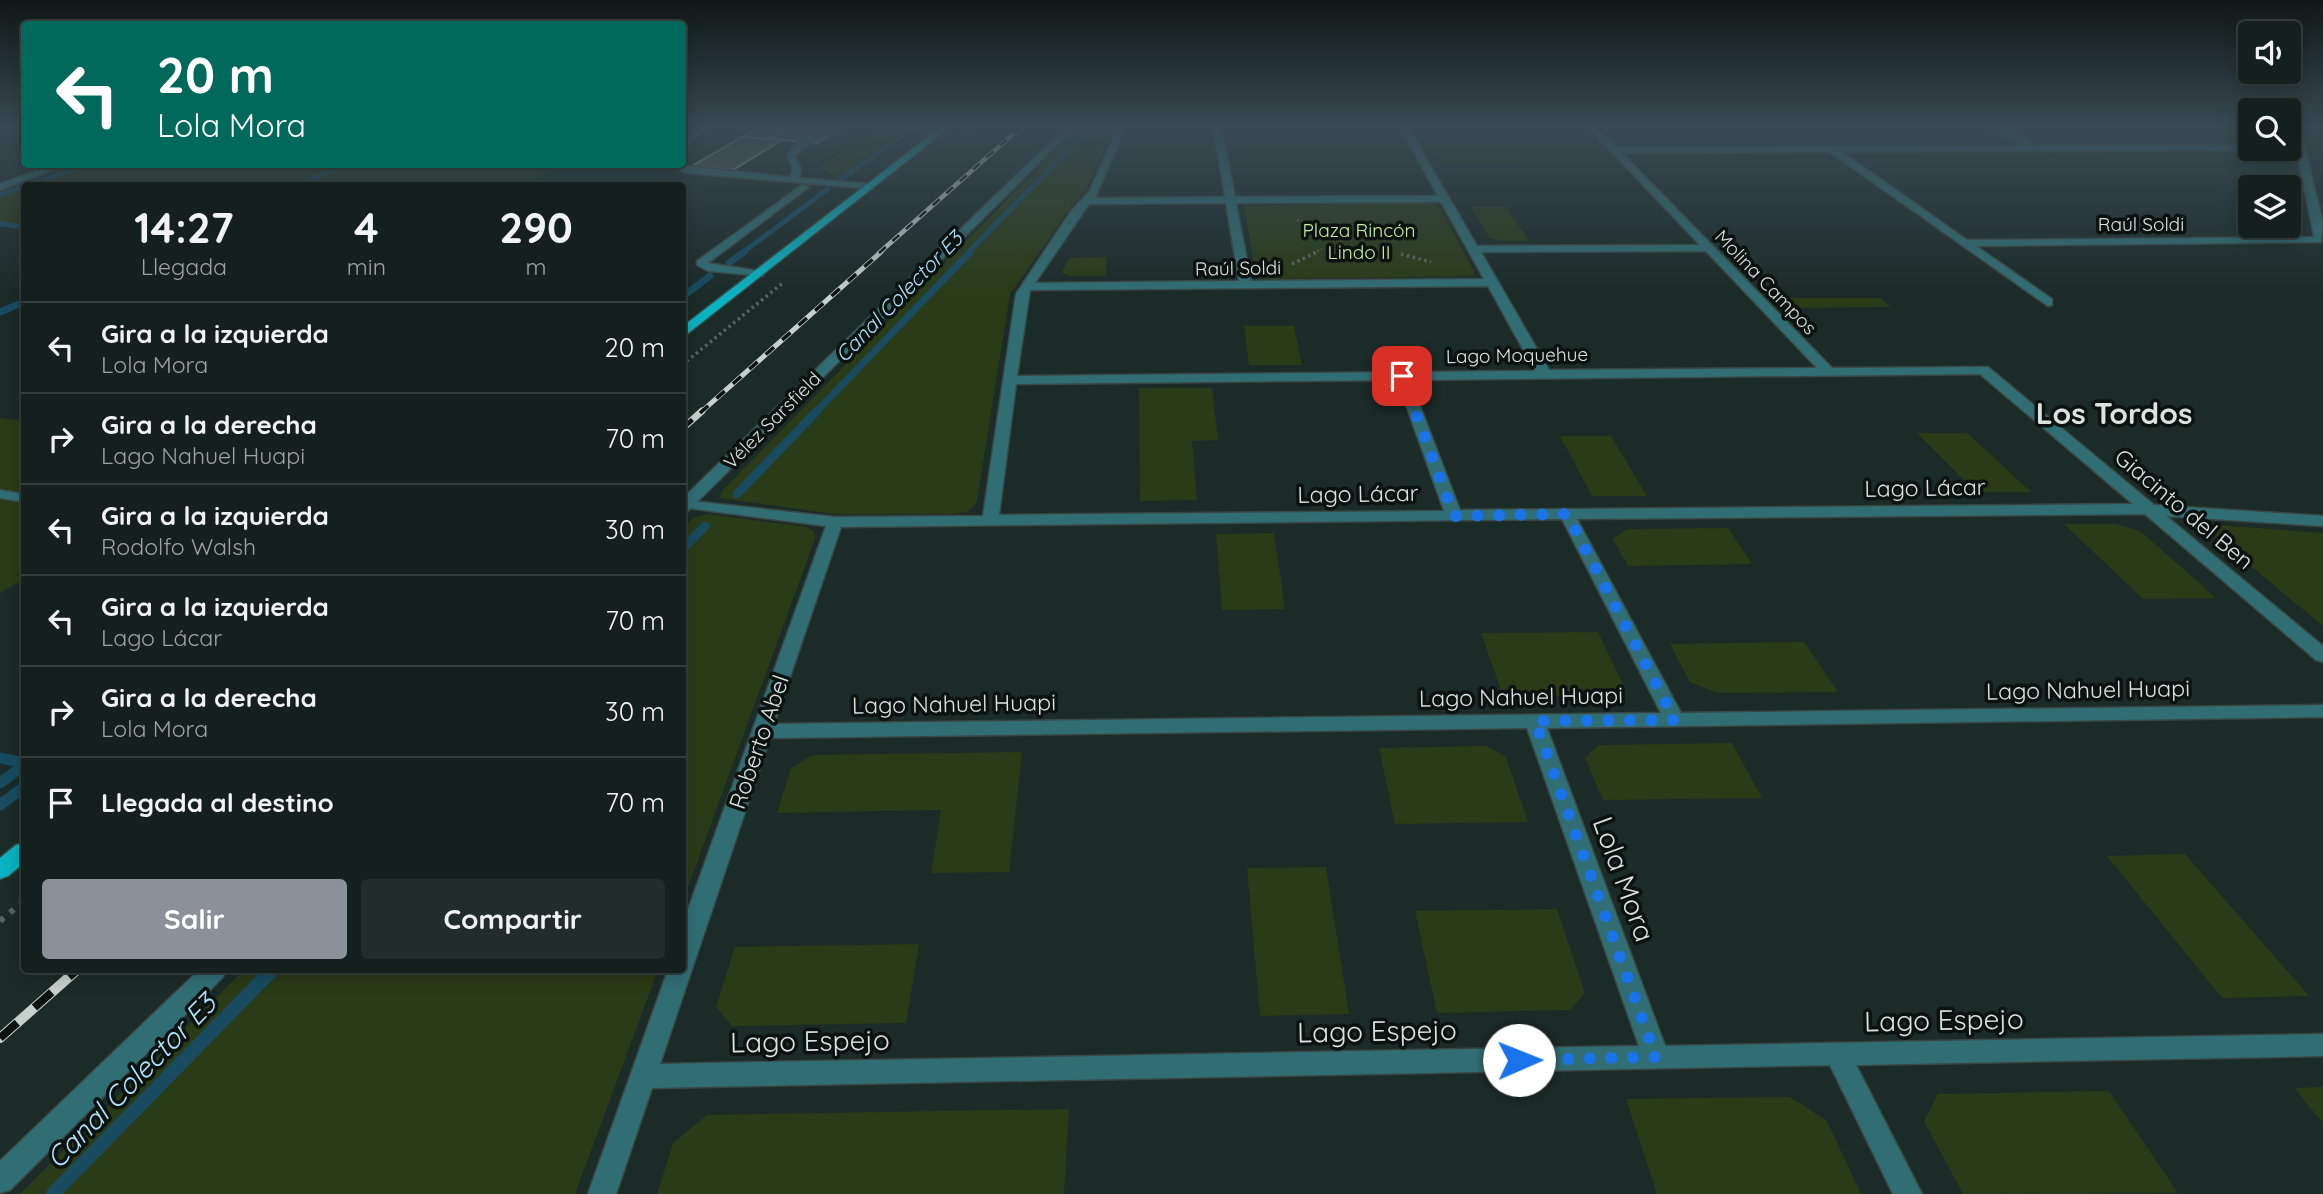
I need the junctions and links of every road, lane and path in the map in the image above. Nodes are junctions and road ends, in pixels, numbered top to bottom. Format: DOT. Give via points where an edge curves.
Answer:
graph roads {
  1 [pos="824,183"];
  2 [pos="875,183"];
  3 [pos="1014,183"];
  4 [pos="1098,183"];
  5 [pos="1228,183"];
  6 [pos="1435,183"];
  7 [pos="1646,183"];
  8 [pos="1879,183"];
  9 [pos="2308,183"];
  10 [pos="805,187"];
  11 [pos="870,187"];
  12 [pos="1444,199"];
  13 [pos="1231,200"];
  14 [pos="1086,201"];
  15 [pos="1964,243"];
  16 [pos="1709,248"];
  17 [pos="1473,249"];
  18 [pos="759,274"];
  19 [pos="1492,282"];
  20 [pos="1246,285"];
  21 [pos="1026,287"];
  22 [pos="2048,302"];
  23 [pos="686,331"];
  24 [pos="1983,370"];
  25 [pos="1828,371"];
  26 [pos="1544,374"];
  27 [pos="1402,376"];
  28 [pos="1009,380"];
  29 [pos="0,494"];
  30 [pos="21,498"];
  31 [pos="686,505"];
  32 [pos="686,506"];
  33 [pos="2149,509"];
  34 [pos="1567,514"];
  35 [pos="1454,516"];
  36 [pos="990,521"];
  37 [pos="2323,521"];
  38 [pos="835,522"];
  39 [pos="2323,656"];
  40 [pos="2323,712"];
  41 [pos="1675,720"];
  42 [pos="1535,721"];
  43 [pos="762,731"];
  44 [pos="21,852"];
  45 [pos="0,870"];
  46 [pos="21,904"];
  47 [pos="0,921"];
  48 [pos="686,950"];
  49 [pos="211,973"];
  50 [pos="679,973"];
  51 [pos="2323,1045"];
  52 [pos="1837,1054"];
  53 [pos="1656,1057"];
  54 [pos="643,1076"];
  55 [pos="0,1180"];
  56 [pos="602,1194"];
  57 [pos="1908,1194"];
  1 -- 11 [label="lane"];
  2 -- 11 [label="main road"];
  3 -- 31 [label="street, Vélez Sarsfield"];
  4 -- 14 [label="street"];
  5 -- 13 [label="street"];
  6 -- 12 [label="street"];
  7 -- 16 [label="street, Molina Campos"];
  8 -- 15 [label="street"];
  9 -- 15 [label="street, Raúl Soldi" via="2317,240"];
  10 -- 18 [label="lane" via="701,263 708,268"];
  11 -- 18 [label="main road"];
  12 -- 13 [label="street"];
  12 -- 17 [label="street"];
  13 -- 14 [label="street"];
  13 -- 20 [label="street"];
  14 -- 21 [label="street"];
  15 -- 22 [label="street"];
  16 -- 17 [label="street"];
  16 -- 25 [label="street, Molina Campos"];
  17 -- 19 [label="street"];
  18 -- 23 [label="main road"];
  19 -- 20 [label="street, Raúl Soldi"];
  19 -- 26 [label="street"];
  20 -- 21 [label="street, Raúl Soldi"];
  21 -- 28 [label="street"];
  24 -- 25 [label="street, Lago Moquehue"];
  24 -- 33 [label="street, Giacinto del Ben"];
  25 -- 26 [label="street, Lago Moquehue"];
  26 -- 27 [label="street, Lago Moquehue"];
  27 -- 28 [label="street, Lago Moquehue"];
  27 -- 35 [label="street"];
  28 -- 36 [label="street"];
  29 -- 30 [label="lane"];
  32 -- 38 [label="street, Lago Lácar"];
  33 -- 34 [label="street, Lago Lácar"];
  33 -- 37 [label="street, Lago Lácar"];
  33 -- 39 [label="street, Giacinto del Ben"];
  34 -- 35 [label="street, Lago Lácar"];
  34 -- 41 [label="street"];
  35 -- 36 [label="street, Lago Lácar"];
  36 -- 38 [label="street, Lago Lácar"];
  38 -- 43 [label="street, Roberto Abel"];
  40 -- 41 [label="street, Lago Nahuel Huapi"];
  41 -- 42 [label="street, Lago Nahuel Huapi"];
  42 -- 43 [label="street, Lago Nahuel Huapi"];
  42 -- 53 [label="street, Lola Mora"];
  43 -- 48 [label="street, Roberto Abel"];
  44 -- 45 [label="main road"];
  46 -- 47 [label="path"];
  49 -- 55 [label="street"];
  50 -- 54 [label="street"];
  51 -- 52 [label="street, Lago Espejo"];
  52 -- 53 [label="street, Lago Espejo"];
  52 -- 57 [label="street"];
  53 -- 54 [label="street, Lago Espejo"];
  54 -- 56 [label="street"];
}
